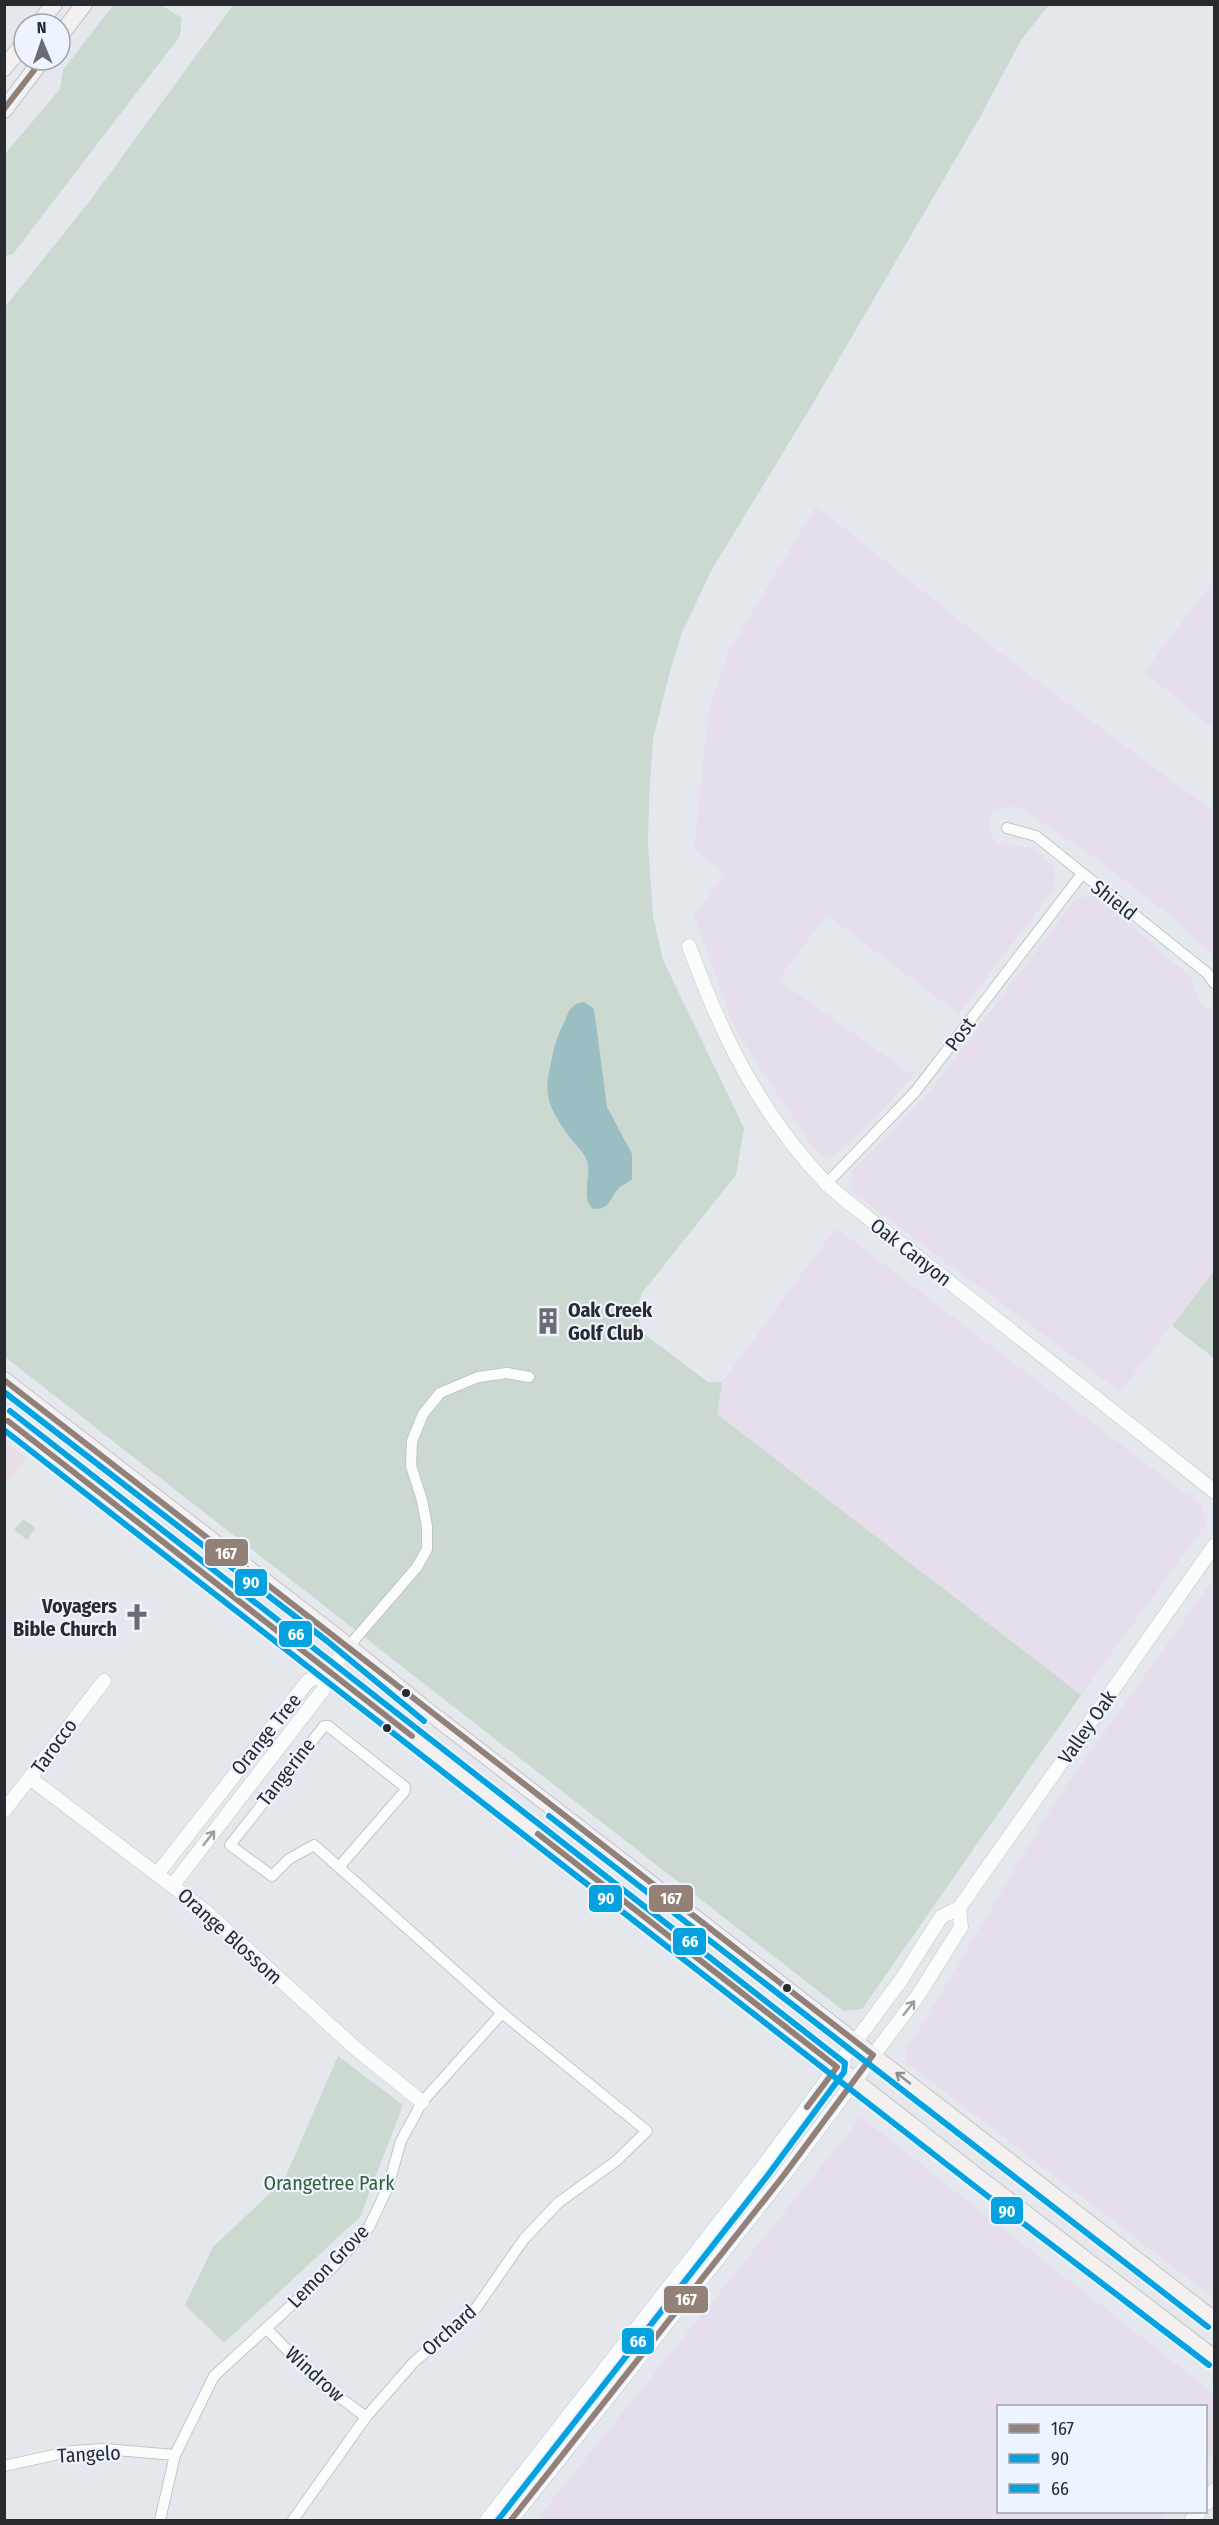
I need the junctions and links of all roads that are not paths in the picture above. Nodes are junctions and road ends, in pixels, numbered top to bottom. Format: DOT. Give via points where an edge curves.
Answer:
graph roads {
  1 [pos="84,4"];
  2 [pos="72,20"];
  3 [pos="33,72"];
  4 [pos="4,110"];
  5 [pos="1007,828"];
  6 [pos="1082,874"];
  7 [pos="689,946"];
  8 [pos="1215,983"];
  9 [pos="827,1183"];
  10 [pos="529,1377"];
  11 [pos="4,1380"];
  12 [pos="4,1418"];
  13 [pos="1215,1491"];
  14 [pos="1215,1546"];
  15 [pos="349,1646"];
  16 [pos="329,1672"];
  17 [pos="104,1681"];
  18 [pos="31,1779"];
  19 [pos="4,1811"];
  20 [pos="339,1867"];
  21 [pos="158,1873"];
  22 [pos="173,1885"];
  23 [pos="959,1908"];
  24 [pos="502,2013"];
  25 [pos="855,2042"];
  26 [pos="873,2055"];
  27 [pos="837,2067"];
  28 [pos="854,2080"];
  29 [pos="422,2102"];
  30 [pos="647,2131"];
  31 [pos="675,2278"];
  32 [pos="691,2290"];
  33 [pos="1215,2320"];
  34 [pos="266,2328"];
  35 [pos="1215,2358"];
  36 [pos="366,2417"];
  37 [pos="175,2455"];
  38 [pos="530,2464"];
  39 [pos="4,2466"];
  40 [pos="546,2476"];
  41 [pos="160,2520"];
  42 [pos="293,2520"];
  43 [pos="487,2520"];
  44 [pos="511,2520"];
  1 -- 2 [label="main road"];
  3 -- 4 [label="main road"];
  5 -- 6 [label="street, Shield" via="1036,836"];
  6 -- 8 [label="street, Shield"];
  6 -- 9 [label="street, Post" via="915,1092"];
  7 -- 9 [label="street, Oak Canyon" via="709,1000 758,1097 788,1140"];
  9 -- 13 [label="street, Oak Canyon"];
  10 -- 15 [label="street" via="507,1373 478,1377 440,1393 423,1414 412,1441 411,1466 424,1509 427,1549 417,1567"];
  11 -- 15 [label="main road"];
  12 -- 16 [label="main road"];
  14 -- 23 [label="street, Valley Oak"];
  15 -- 16 [label="street"];
  15 -- 25 [label="main road"];
  16 -- 21 [label="street, Orange Tree" via="308,1681"];
  22 -- 16 [label="street, Orange Tree, one-way" via="323,1690"];
  16 -- 27 [label="main road"];
  17 -- 18 [label="street, Tarocco"];
  18 -- 19 [label="street, Tarocco"];
  18 -- 21 [label="street, Orange Blossom"];
  20 -- 20 [label="street, Tangerine" via="314,1845 272,1876 230,1845 324,1725 405,1787"];
  20 -- 24 [label="street, Tangerine"];
  21 -- 22 [label="street, Orange Blossom"];
  22 -- 29 [label="street, Orange Blossom" via="354,2047"];
  23 -- 25 [label="street, Valley Oak" via="941,1917"];
  26 -- 23 [label="street, Valley Oak, one-way" via="917,1997 961,1927"];
  24 -- 29 [label="street, Lemon Grove"];
  24 -- 30 [label="street, Tangerine"];
  25 -- 26 [label="main road"];
  25 -- 27 [label="street, Valley Oak"];
  26 -- 28 [label="street, Valley Oak"];
  33 -- 26 [label="main road, one-way"];
  27 -- 28 [label="main road"];
  27 -- 31 [label="street, Valley Oak"];
  28 -- 32 [label="street, Valley Oak"];
  28 -- 35 [label="main road"];
  29 -- 34 [label="street, Lemon Grove" via="401,2140 388,2187 369,2227 333,2267"];
  30 -- 36 [label="street, Orchard" via="616,2161 558,2204 524,2239 476,2308 413,2363"];
  31 -- 32 [label="street"];
  31 -- 38 [label="street, Valley Oak"];
  32 -- 40 [label="street, Valley Oak"];
  34 -- 36 [label="street, Windrow" via="314,2378"];
  34 -- 37 [label="street, Lemon Grove" via="214,2376"];
  36 -- 42 [label="street, Orchard"];
  37 -- 39 [label="street, Tangelo" via="104,2449 72,2451"];
  37 -- 41 [label="street, Lemon Grove"];
  38 -- 40 [label="street"];
  38 -- 43 [label="street, Valley Oak"];
  40 -- 44 [label="street, Valley Oak"];
}
